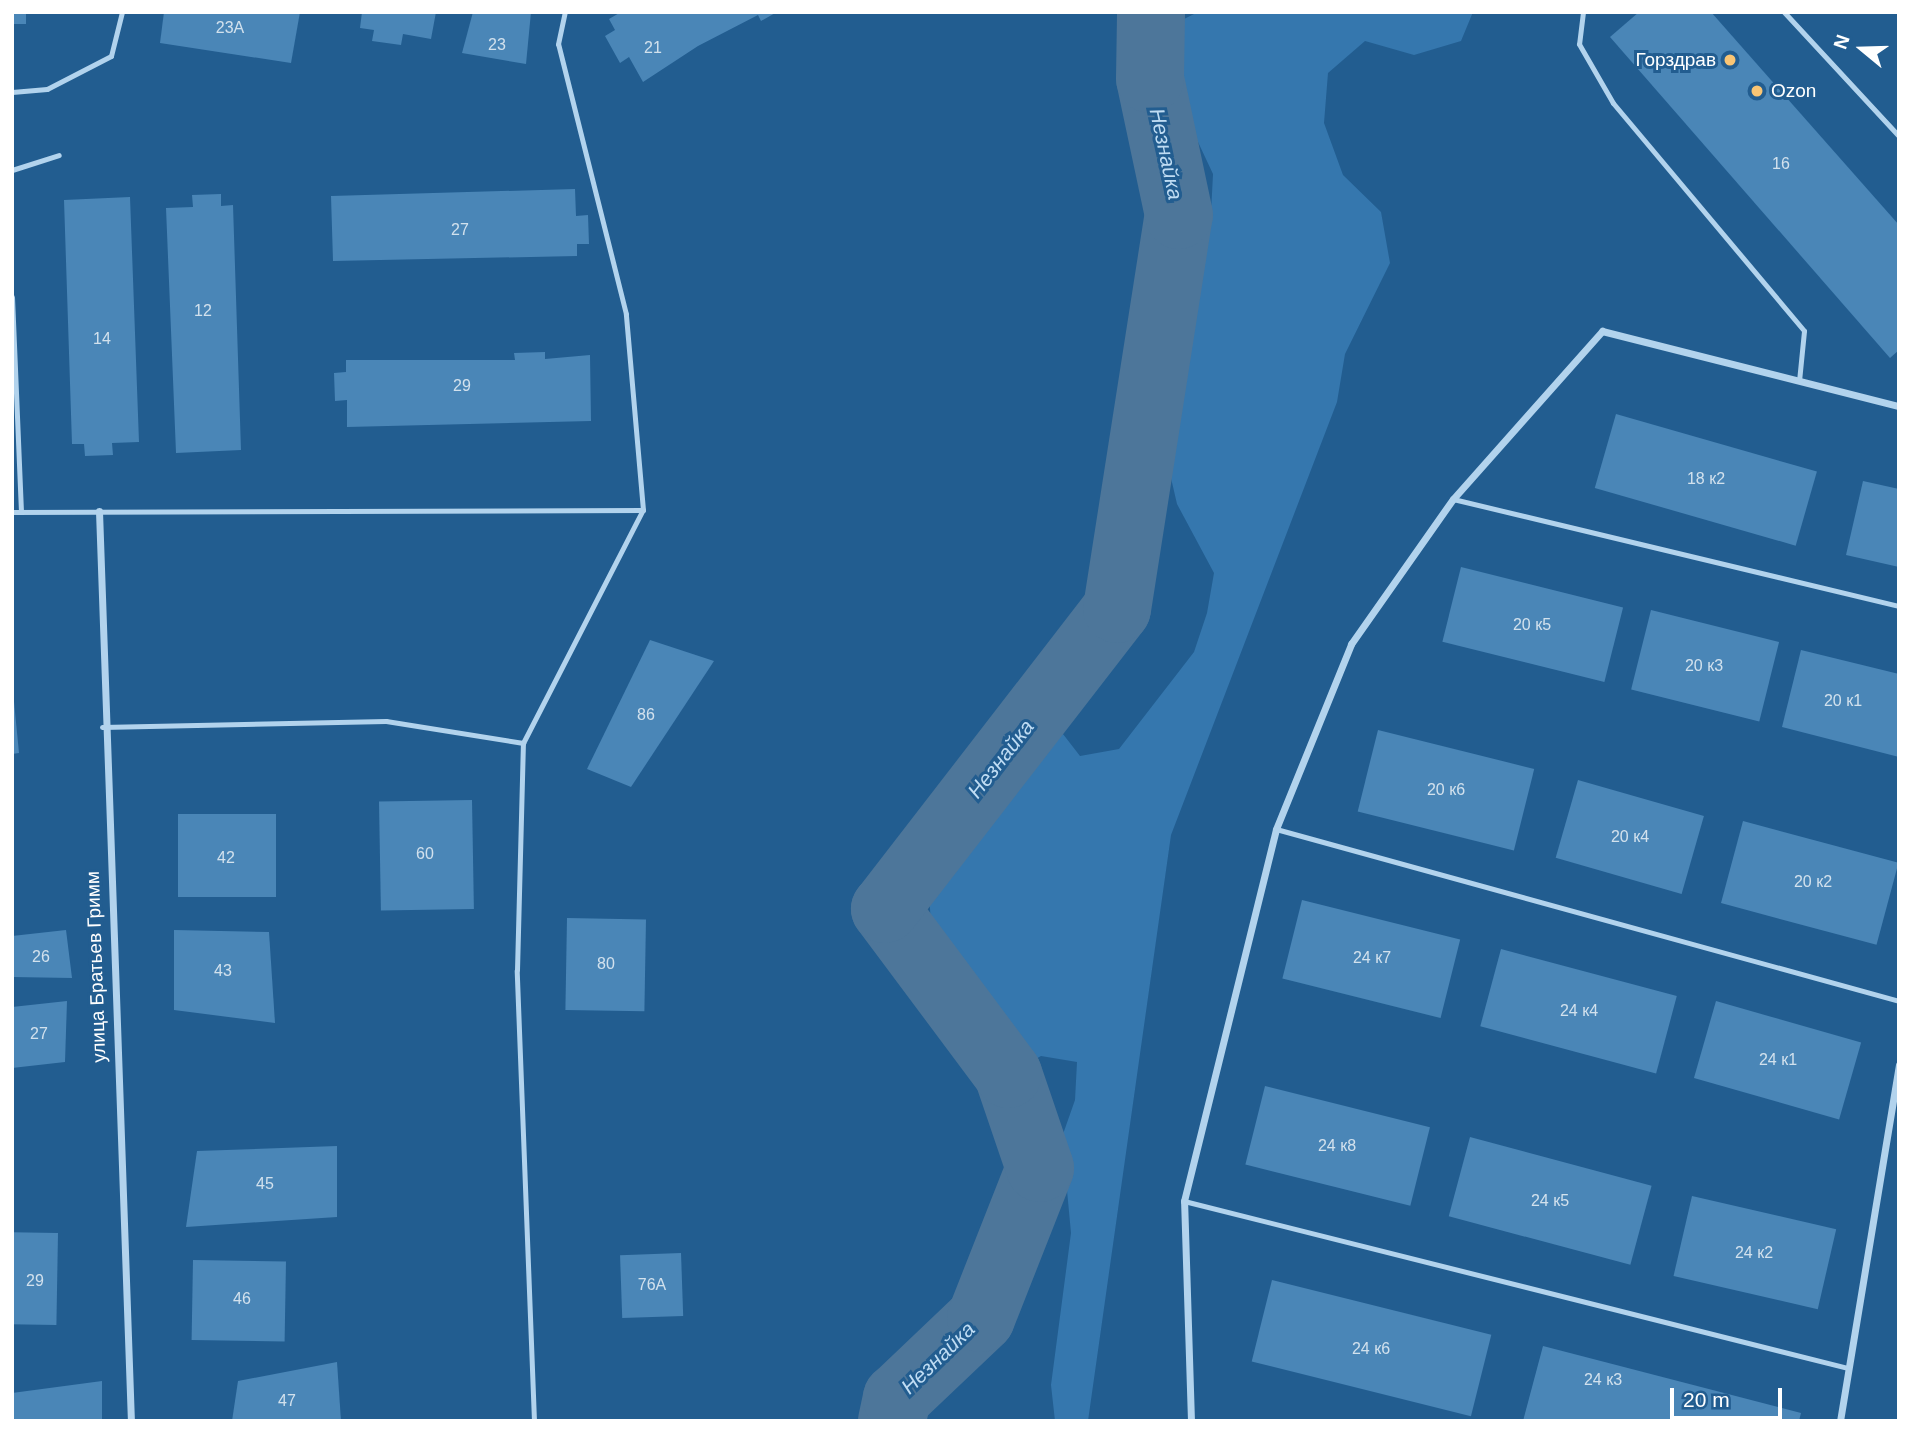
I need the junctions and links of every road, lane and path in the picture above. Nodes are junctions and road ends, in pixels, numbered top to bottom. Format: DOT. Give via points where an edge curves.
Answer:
graph roads {
  1 [pos="122,12"];
  2 [pos="565,12"];
  3 [pos="1583,12"];
  4 [pos="1784,12"];
  5 [pos="12,92"];
  6 [pos="1899,136"];
  7 [pos="59,155"];
  8 [pos="12,170"];
  9 [pos="12,298"];
  10 [pos="1799,381"];
  11 [pos="1899,406"];
  12 [pos="1453,499"];
  13 [pos="643,510"];
  14 [pos="21,511"];
  15 [pos="99,511"];
  16 [pos="12,512"];
  17 [pos="1899,606"];
  18 [pos="102,727"];
  19 [pos="523,743"];
  20 [pos="1276,829"];
  21 [pos="1899,1001"];
  22 [pos="1899,1065"];
  23 [pos="1184,1201"];
  24 [pos="1848,1368"];
  25 [pos="131,1421"];
  26 [pos="534,1421"];
  27 [pos="1191,1421"];
  28 [pos="1840,1421"];
  1 -- 5 [label="lane" via="111,56 47,89"];
  2 -- 13 [label="lane" via="558,44 626,314"];
  3 -- 10 [label="lane" via="1579,44 1614,103 1804,331"];
  4 -- 6 [label="lane"];
  7 -- 8 [label="lane"];
  9 -- 14 [label="lane"];
  10 -- 11 [label="street"];
  10 -- 12 [label="street" via="1602,331"];
  12 -- 17 [label="lane"];
  12 -- 20 [label="street" via="1351,644"];
  13 -- 15 [label="lane"];
  13 -- 19 [label="lane"];
  14 -- 15 [label="lane"];
  14 -- 16 [label="lane"];
  15 -- 18 [label="street, улица Братьев Гримм"];
  18 -- 19 [label="lane" via="386,721"];
  18 -- 25 [label="street, улица Братьев Гримм"];
  19 -- 26 [label="lane" via="517,970"];
  20 -- 21 [label="lane"];
  20 -- 23 [label="street"];
  22 -- 24 [label="street"];
  23 -- 24 [label="lane"];
  23 -- 27 [label="street"];
  24 -- 28 [label="street"];
}
